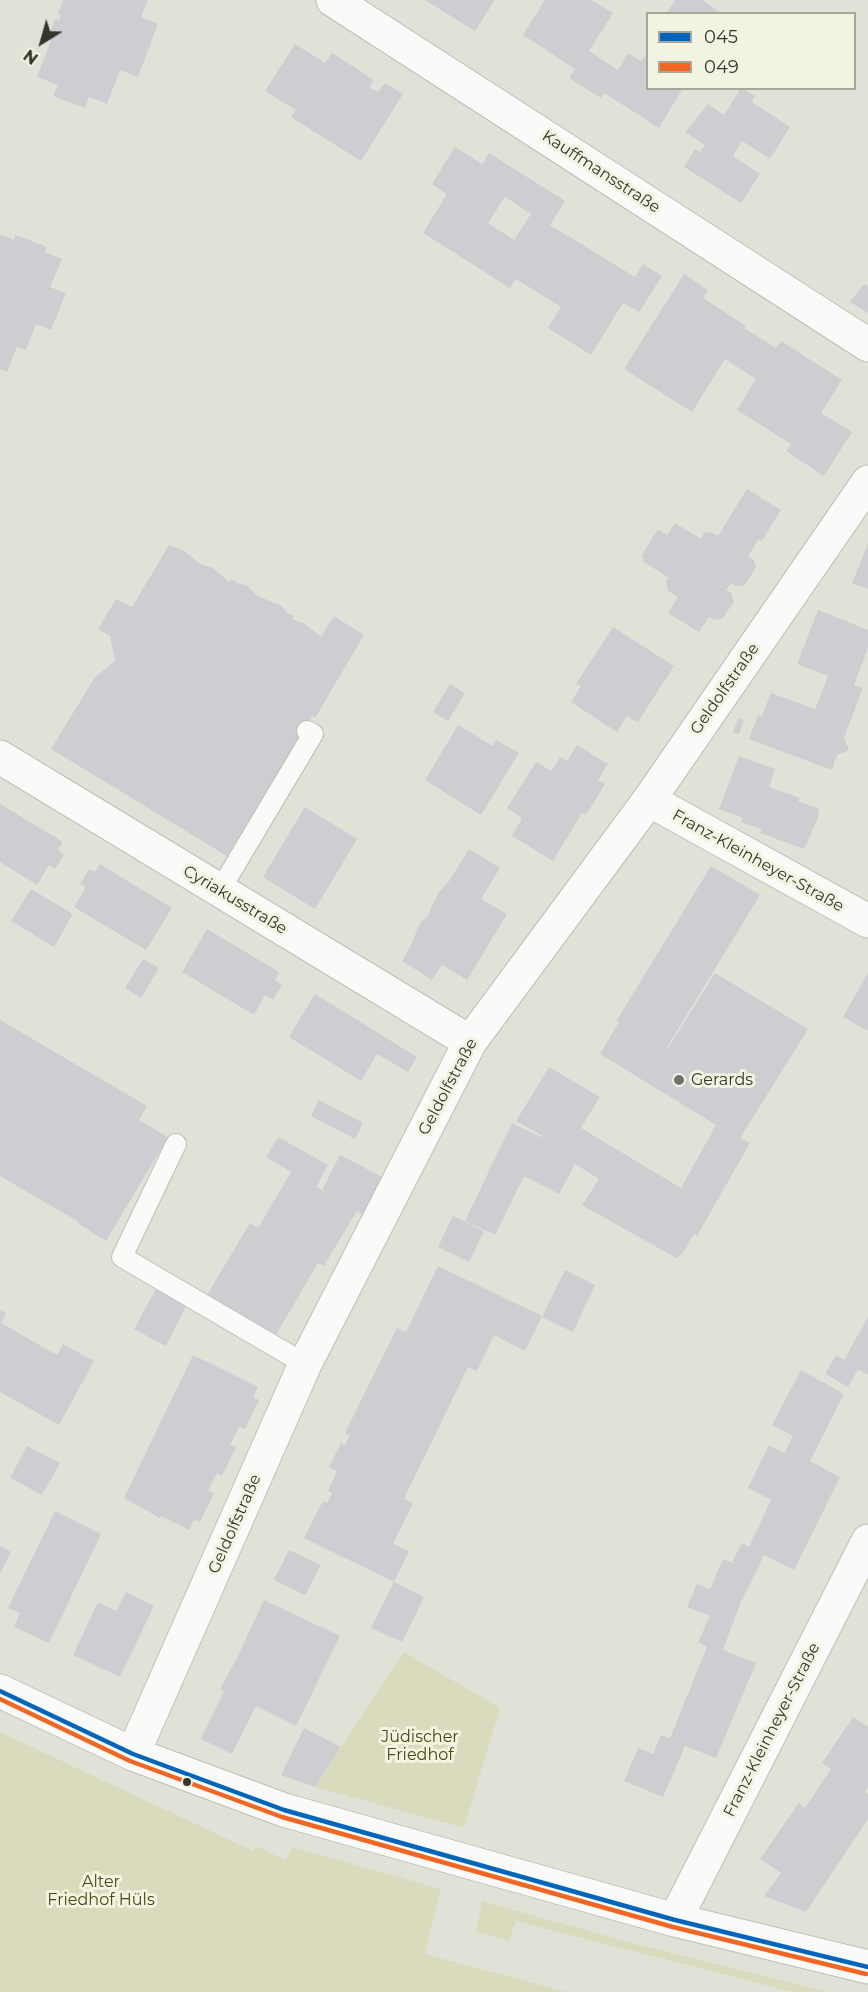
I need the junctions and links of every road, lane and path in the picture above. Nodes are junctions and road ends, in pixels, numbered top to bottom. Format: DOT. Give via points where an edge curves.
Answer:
graph roads {
  1 [pos="333,0"];
  2 [pos="868,345"];
  3 [pos="868,482"];
  4 [pos="307,731"];
  5 [pos="0,757"];
  6 [pos="649,800"];
  7 [pos="220,890"];
  8 [pos="868,921"];
  9 [pos="470,1042"];
  10 [pos="176,1144"];
  11 [pos="305,1364"];
  12 [pos="868,1541"];
  13 [pos="0,1691"];
  14 [pos="133,1754"];
  15 [pos="675,1920"];
  16 [pos="868,1967"];
  1 -- 2 [label="street, Kauffmansstraße"];
  3 -- 6 [label="street, Geldolfstraße"];
  4 -- 7 [label="lane" via="313,734"];
  5 -- 7 [label="street, Cyriakusstraße"];
  6 -- 8 [label="street, Franz-Kleinheyer-Straße"];
  6 -- 9 [label="street, Geldolfstraße"];
  7 -- 9 [label="street, Cyriakusstraße"];
  9 -- 11 [label="street, Geldolfstraße"];
  10 -- 11 [label="lane" via="122,1257"];
  11 -- 14 [label="street, Geldolfstraße"];
  12 -- 15 [label="street, Franz-Kleinheyer-Straße"];
  13 -- 14 [label="street"];
  14 -- 15 [label="street" via="284,1810"];
  15 -- 16 [label="street"];
}
